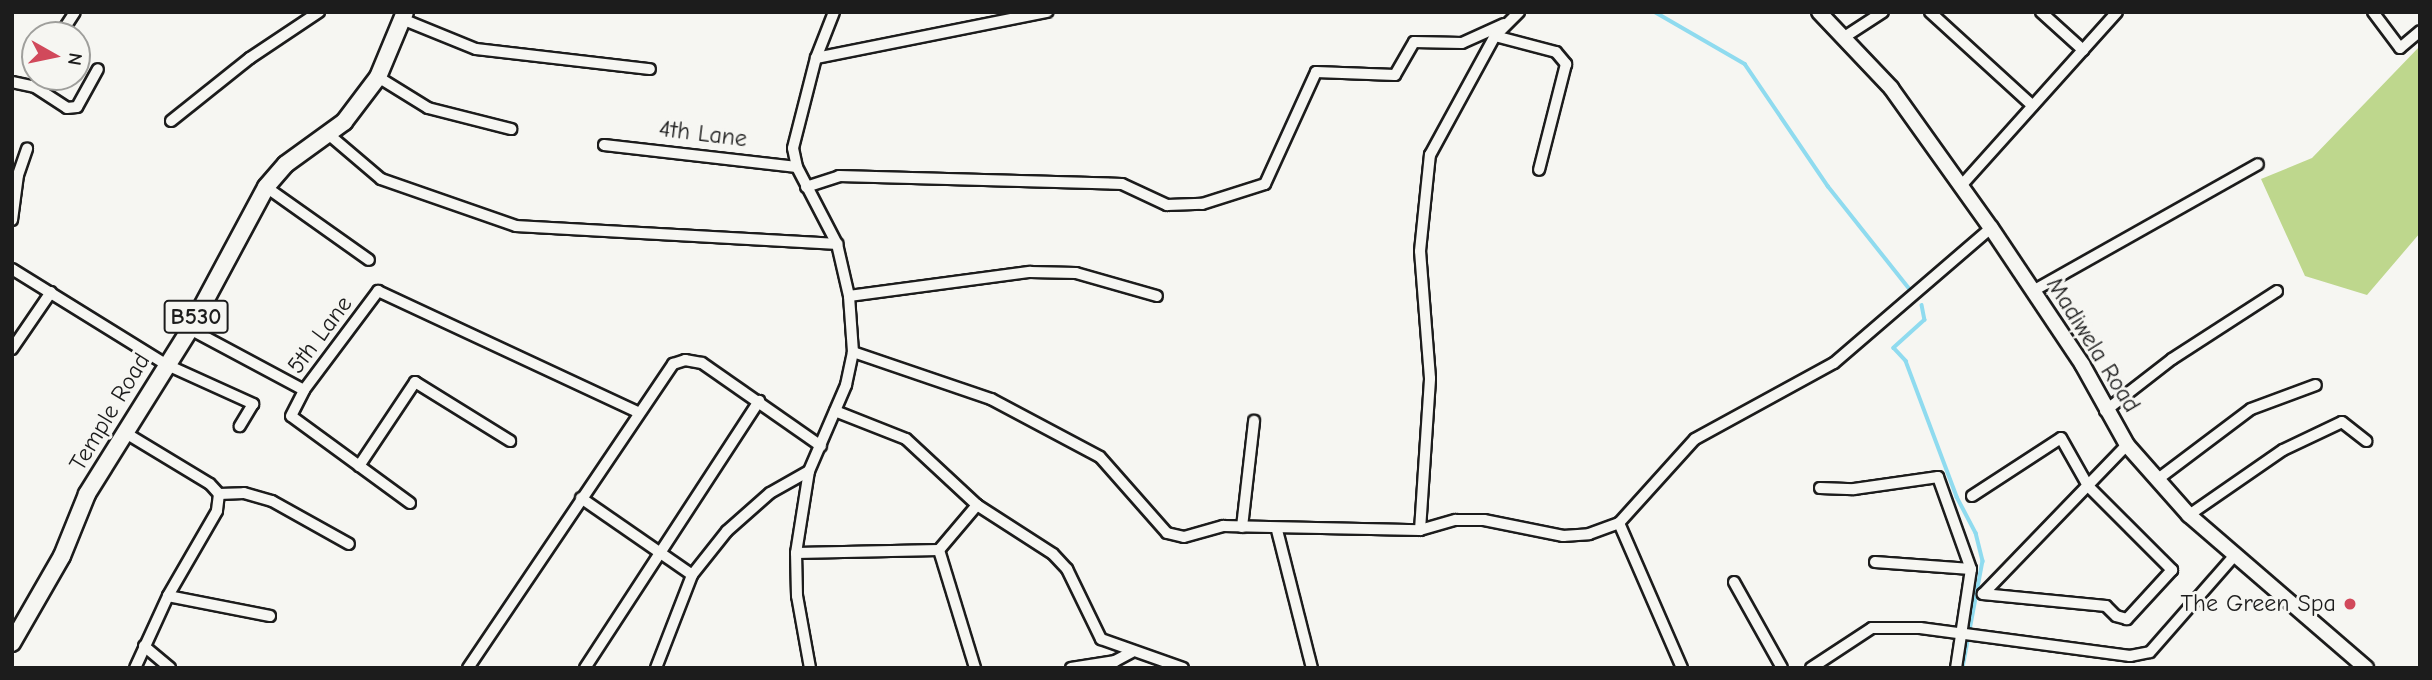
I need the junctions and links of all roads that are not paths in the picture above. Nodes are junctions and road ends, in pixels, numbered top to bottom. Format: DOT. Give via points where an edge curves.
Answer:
graph roads {
  1 [pos="318,12"];
  2 [pos="834,12"];
  3 [pos="1047,12"];
  4 [pos="1519,12"];
  5 [pos="1819,12"];
  6 [pos="1883,12"];
  7 [pos="1930,12"];
  8 [pos="2041,12"];
  9 [pos="2117,12"];
  10 [pos="2373,12"];
  11 [pos="404,16"];
  12 [pos="1504,24"];
  13 [pos="2420,31"];
  14 [pos="1495,36"];
  15 [pos="1846,36"];
  16 [pos="2083,50"];
  17 [pos="816,58"];
  18 [pos="99,69"];
  19 [pos="650,69"];
  20 [pos="378,76"];
  21 [pos="12,82"];
  22 [pos="2033,106"];
  23 [pos="171,121"];
  24 [pos="511,129"];
  25 [pos="327,133"];
  26 [pos="604,145"];
  27 [pos="27,149"];
  28 [pos="2258,164"];
  29 [pos="797,167"];
  30 [pos="1539,170"];
  31 [pos="265,187"];
  32 [pos="806,187"];
  33 [pos="1960,187"];
  34 [pos="12,220"];
  35 [pos="1991,228"];
  36 [pos="837,244"];
  37 [pos="369,260"];
  38 [pos="12,269"];
  39 [pos="2033,291"];
  40 [pos="2277,291"];
  41 [pos="51,292"];
  42 [pos="849,296"];
  43 [pos="1157,296"];
  44 [pos="190,329"];
  45 [pos="12,349"];
  46 [pos="853,352"];
  47 [pos="165,364"];
  48 [pos="2316,386"];
  49 [pos="304,390"];
  50 [pos="759,401"];
  51 [pos="835,411"];
  52 [pos="2105,411"];
  53 [pos="638,412"];
  54 [pos="1254,421"];
  55 [pos="240,426"];
  56 [pos="124,432"];
  57 [pos="510,441"];
  58 [pos="2366,441"];
  59 [pos="2127,445"];
  60 [pos="821,446"];
  61 [pos="359,466"];
  62 [pos="809,471"];
  63 [pos="2158,479"];
  64 [pos="2088,486"];
  65 [pos="1820,488"];
  66 [pos="219,494"];
  67 [pos="1972,496"];
  68 [pos="581,498"];
  69 [pos="410,503"];
  70 [pos="977,505"];
  71 [pos="2189,514"];
  72 [pos="1619,523"];
  73 [pos="1242,527"];
  74 [pos="1277,530"];
  75 [pos="1420,530"];
  76 [pos="349,544"];
  77 [pos="939,550"];
  78 [pos="663,553"];
  79 [pos="796,553"];
  80 [pos="2234,556"];
  81 [pos="1875,562"];
  82 [pos="1971,569"];
  83 [pos="692,575"];
  84 [pos="1734,582"];
  85 [pos="168,596"];
  86 [pos="270,616"];
  87 [pos="1964,635"];
  88 [pos="12,643"];
  89 [pos="144,646"];
  90 [pos="1132,652"];
  91 [pos="135,668"];
  92 [pos="170,668"];
  93 [pos="468,668"];
  94 [pos="585,668"];
  95 [pos="656,668"];
  96 [pos="810,668"];
  97 [pos="975,668"];
  98 [pos="1071,668"];
  99 [pos="1183,668"];
  100 [pos="1312,668"];
  101 [pos="1682,668"];
  102 [pos="1782,668"];
  103 [pos="1811,668"];
  104 [pos="1956,668"];
  105 [pos="2366,668"];
  1 -- 23 [label="street" via="250,58"];
  2 -- 17 [label="street"];
  3 -- 17 [label="street"];
  4 -- 12 [label="street"];
  5 -- 15 [label="main road, Madiwela Road"];
  6 -- 15 [label="street"];
  7 -- 22 [label="street"];
  8 -- 16 [label="street"];
  9 -- 16 [label="street"];
  10 -- 13 [label="street" via="2400,48"];
  11 -- 19 [label="street" via="476,49"];
  11 -- 20 [label="main road, Temple Road / B530"];
  12 -- 14 [label="street"];
  12 -- 32 [label="street" via="1462,43 1414,41 1395,75 1316,72 1265,184 1202,204 1167,205 1122,184 839,176"];
  14 -- 30 [label="street" via="1556,52 1566,64"];
  14 -- 75 [label="street" via="1430,155 1420,251 1430,378"];
  15 -- 33 [label="main road, Madiwela Road" via="1891,88"];
  16 -- 22 [label="street"];
  17 -- 29 [label="street" via="793,148"];
  18 -- 21 [label="street" via="77,107 67,108 35,87"];
  20 -- 24 [label="street" via="428,108"];
  20 -- 25 [label="main road, Temple Road / B530" via="344,122"];
  22 -- 33 [label="street"];
  25 -- 31 [label="main road, Temple Road / B530" via="286,164"];
  25 -- 36 [label="street" via="381,178 516,226"];
  26 -- 29 [label="street, 4th Lane"];
  27 -- 34 [label="street"];
  28 -- 39 [label="street"];
  29 -- 32 [label="street"];
  31 -- 37 [label="street"];
  31 -- 44 [label="main road, Temple Road / B530"];
  32 -- 36 [label="street" via="830,223"];
  33 -- 35 [label="main road, Madiwela Road"];
  35 -- 39 [label="main road, Madiwela Road"];
  35 -- 72 [label="street" via="1834,363 1695,439"];
  36 -- 42 [label="street"];
  38 -- 41 [label="street"];
  39 -- 52 [label="main road, Madiwela Road" via="2082,364"];
  40 -- 52 [label="street" via="2172,359"];
  41 -- 45 [label="street"];
  41 -- 47 [label="street"];
  42 -- 43 [label="street" via="1030,272 1076,274"];
  42 -- 46 [label="street"];
  44 -- 47 [label="main road, Temple Road / B530"];
  44 -- 49 [label="street"];
  46 -- 51 [label="street"];
  46 -- 73 [label="street" via="991,399 1100,457 1167,533 1184,537 1223,526"];
  47 -- 55 [label="street" via="253,404"];
  47 -- 56 [label="main road, Temple Road / B530"];
  48 -- 63 [label="street" via="2251,409"];
  49 -- 53 [label="street, 5th Lane" via="379,292"];
  49 -- 61 [label="street, 5th Lane" via="291,416"];
  50 -- 53 [label="street" via="702,363 685,360 673,365"];
  50 -- 60 [label="street"];
  50 -- 78 [label="street"];
  51 -- 60 [label="street"];
  51 -- 70 [label="street" via="906,439"];
  52 -- 59 [label="main road, Madiwela Road"];
  53 -- 68 [label="street"];
  54 -- 73 [label="street"];
  56 -- 66 [label="street"];
  56 -- 88 [label="main road, Temple Road / B530"];
  57 -- 61 [label="street" via="415,382"];
  58 -- 71 [label="street" via="2342,422 2283,450"];
  59 -- 63 [label="main road, Madiwela Road"];
  59 -- 64 [label="street"];
  60 -- 62 [label="street"];
  61 -- 69 [label="street, 5th Lane"];
  62 -- 79 [label="street"];
  62 -- 83 [label="street" via="771,493 727,531"];
  63 -- 71 [label="main road, Madiwela Road"];
  64 -- 64 [label="street" via="2030,545 1983,594 2106,606 2116,617 2127,619 2172,570"];
  64 -- 67 [label="street" via="2061,438"];
  65 -- 82 [label="street" via="1854,489 1938,477"];
  66 -- 76 [label="street" via="244,493 272,501"];
  66 -- 85 [label="street" via="217,510"];
  68 -- 78 [label="street"];
  68 -- 93 [label="street"];
  70 -- 77 [label="street"];
  70 -- 90 [label="street" via="1053,554 1067,569 1088,621 1101,639"];
  71 -- 80 [label="main road, Madiwela Road"];
  72 -- 75 [label="street" via="1590,534 1563,536 1484,520 1456,520"];
  72 -- 101 [label="street"];
  73 -- 74 [label="street"];
  74 -- 75 [label="street"];
  74 -- 100 [label="street"];
  77 -- 79 [label="street"];
  77 -- 97 [label="street"];
  78 -- 83 [label="street"];
  78 -- 94 [label="street"];
  79 -- 96 [label="street" via="797,596"];
  80 -- 87 [label="street" via="2150,652 2130,656"];
  80 -- 105 [label="main road, Madiwela Road"];
  81 -- 82 [label="street"];
  82 -- 87 [label="street"];
  83 -- 95 [label="street"];
  84 -- 102 [label="street"];
  85 -- 86 [label="street"];
  85 -- 89 [label="street"];
  87 -- 103 [label="street" via="1920,628 1872,628"];
  87 -- 104 [label="street"];
  89 -- 91 [label="street"];
  89 -- 92 [label="street"];
  90 -- 98 [label="street" via="1115,661"];
  90 -- 99 [label="street"];
}
